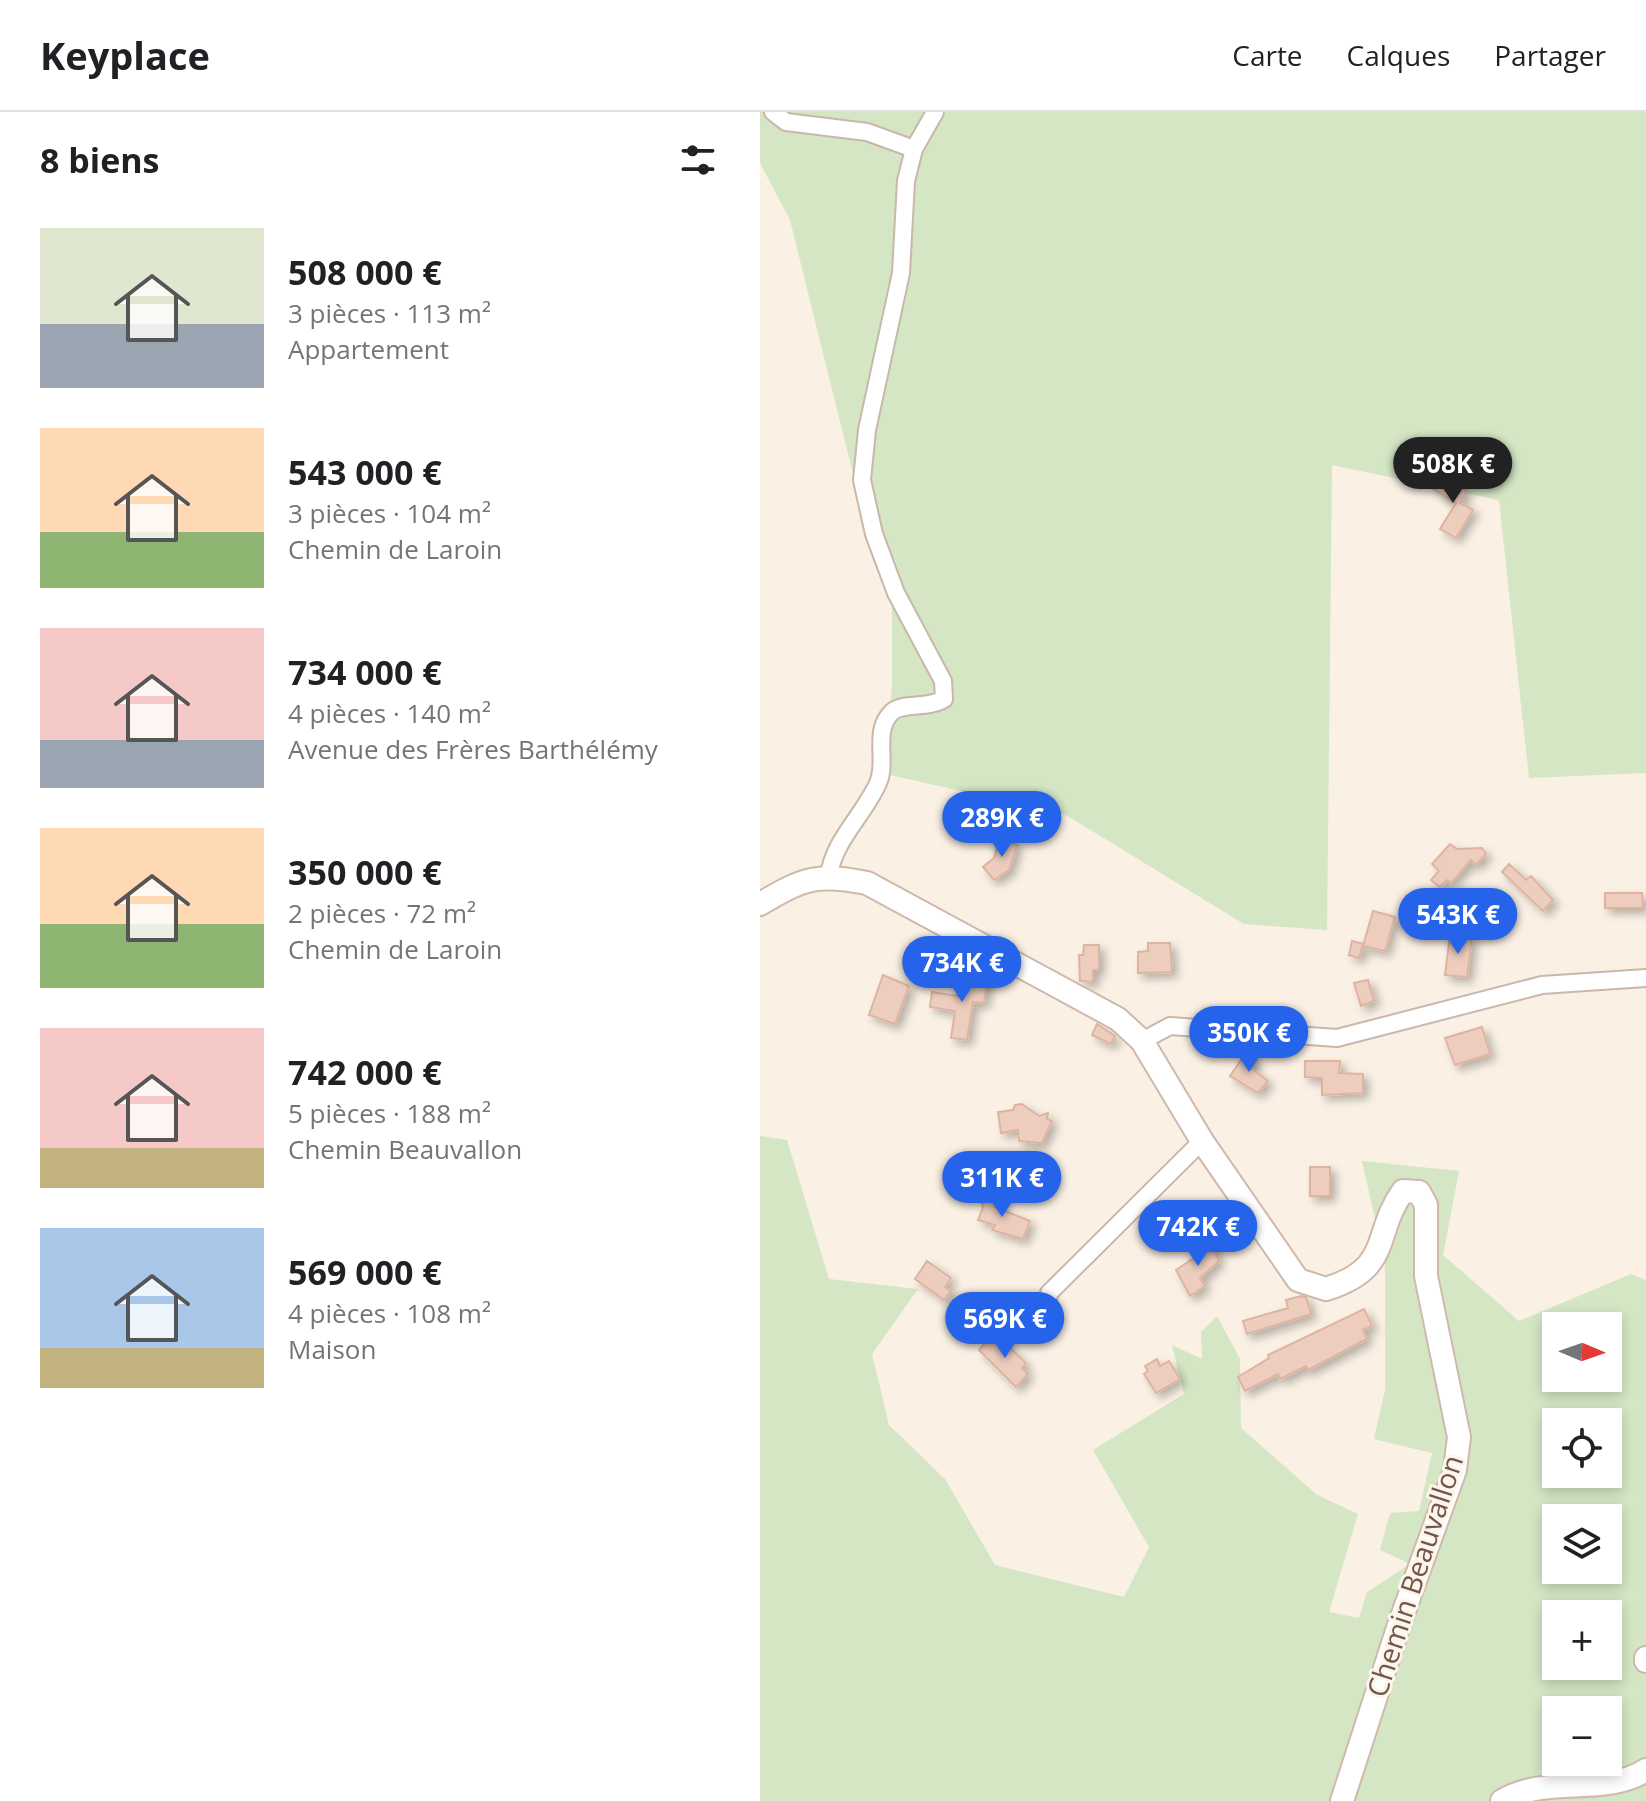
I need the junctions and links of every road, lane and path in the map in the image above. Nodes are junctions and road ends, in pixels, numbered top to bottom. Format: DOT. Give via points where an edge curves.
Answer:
graph roads {
  1 [pos="773,112"];
  2 [pos="935,112"];
  3 [pos="914,149"];
  4 [pos="829,876"];
  5 [pos="760,904"];
  6 [pos="1646,978"];
  7 [pos="1142,1041"];
  8 [pos="1202,1141"];
  9 [pos="1044,1328"];
  10 [pos="1646,1770"];
  11 [pos="1342,1801"];
  12 [pos="1502,1801"];
  1 -- 3 [label="street" via="786,122 867,132"];
  2 -- 3 [label="street"];
  3 -- 4 [label="street" via="906,181 901,273 867,430 862,480 879,549 943,681 944,699 931,707 892,711 882,728 880,781 841,844"];
  4 -- 5 [label="street" via="806,881"];
  4 -- 7 [label="street, Chemin Beauvallon" via="867,883 1118,1019"];
  6 -- 7 [label="street" via="1542,985 1337,1038 1170,1026"];
  7 -- 8 [label="street, Chemin Beauvallon"];
  8 -- 9 [label="street" via="1049,1293"];
  8 -- 11 [label="street, Chemin Beauvallon" via="1298,1280 1315,1287 1339,1285 1367,1268 1379,1252 1403,1191 1419,1192 1426,1205 1426,1276 1459,1437 1456,1459"];
  10 -- 12 [label="street" via="1627,1781 1550,1786"];
}
